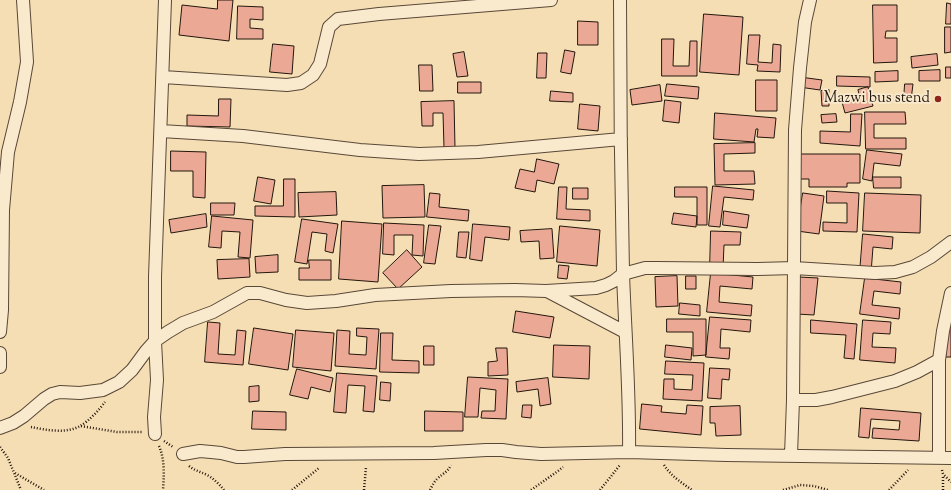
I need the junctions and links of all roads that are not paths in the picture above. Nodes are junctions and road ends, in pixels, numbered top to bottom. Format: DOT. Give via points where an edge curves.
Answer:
graph roads {
  1 [pos="23,0"];
  2 [pos="166,0"];
  3 [pos="551,0"];
  4 [pos="620,0"];
  5 [pos="810,0"];
  6 [pos="163,77"];
  7 [pos="161,131"];
  8 [pos="621,139"];
  9 [pos="2,210"];
  10 [pos="951,242"];
  11 [pos="794,268"];
  12 [pos="623,274"];
  13 [pos="546,290"];
  14 [pos="951,292"];
  15 [pos="0,332"];
  16 [pos="625,332"];
  17 [pos="155,341"];
  18 [pos="0,353"];
  19 [pos="939,360"];
  20 [pos="0,367"];
  21 [pos="793,400"];
  22 [pos="0,428"];
  23 [pos="155,434"];
  24 [pos="629,452"];
  25 [pos="183,454"];
  26 [pos="791,455"];
  27 [pos="945,458"];
  1 -- 9 [label="street" via="27,62 8,152"];
  2 -- 6 [label="street"];
  3 -- 6 [label="street" via="338,19 329,27 320,64 312,75 301,83 287,85"];
  4 -- 8 [label="street"];
  5 -- 11 [label="street" via="804,30 795,130"];
  6 -- 7 [label="street"];
  7 -- 8 [label="street" via="243,136 360,150 419,154 478,152"];
  7 -- 17 [label="street"];
  8 -- 12 [label="street"];
  9 -- 15 [label="street"];
  10 -- 11 [label="street" via="913,267 895,272"];
  11 -- 12 [label="street" via="645,268"];
  11 -- 21 [label="street"];
  12 -- 13 [label="street" via="614,281 596,288"];
  12 -- 16 [label="street"];
  13 -- 16 [label="street"];
  13 -- 17 [label="street" via="374,295 307,303 260,293 246,293 213,312 183,323"];
  14 -- 19 [label="street"];
  16 -- 24 [label="street" via="630,414"];
  17 -- 22 [label="street" via="119,382 103,390 52,394 24,416"];
  17 -- 23 [label="street"];
  18 -- 20 [label="street"];
  19 -- 21 [label="street" via="895,381 832,398"];
  19 -- 27 [label="street"];
  21 -- 26 [label="street"];
  24 -- 25 [label="street" via="541,454 491,450 244,457 200,451"];
  24 -- 26 [label="street"];
  26 -- 27 [label="street"];
}
